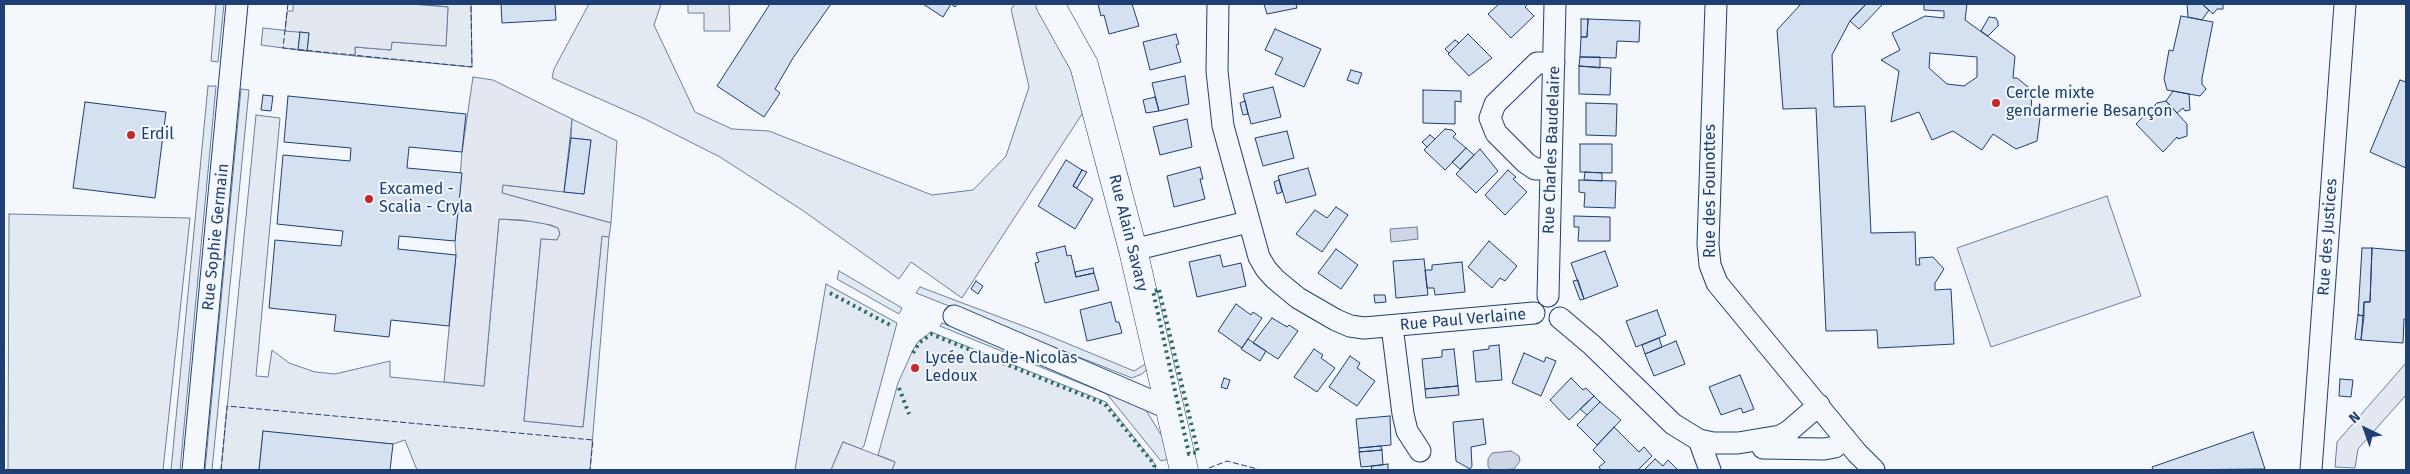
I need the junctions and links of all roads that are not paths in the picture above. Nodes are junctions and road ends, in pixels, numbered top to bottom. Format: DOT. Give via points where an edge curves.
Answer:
graph roads {
  1 [pos="237,4"];
  2 [pos="1050,4"];
  3 [pos="1218,4"];
  4 [pos="1555,4"];
  5 [pos="1716,4"];
  6 [pos="2345,4"];
  7 [pos="1554,63"];
  8 [pos="1550,169"];
  9 [pos="1248,222"];
  10 [pos="1133,250"];
  11 [pos="1548,296"];
  12 [pos="1534,313"];
  13 [pos="954,316"];
  14 [pos="1560,318"];
  15 [pos="1392,326"];
  16 [pos="1819,405"];
  17 [pos="1170,409"];
  18 [pos="1845,438"];
  19 [pos="1699,440"];
  20 [pos="1738,444"];
  21 [pos="1420,451"];
  22 [pos="193,470"];
  23 [pos="1184,470"];
  24 [pos="1710,470"];
  25 [pos="1874,470"];
  26 [pos="2311,470"];
  1 -- 22 [label="street, Rue Sophie Germain"];
  2 -- 10 [label="street, Rue Alain Savary" via="1084,65"];
  3 -- 9 [label="street, Rue Paul Verlaine" via="1219,98"];
  4 -- 7 [label="street, Rue Charles Baudelaire"];
  5 -- 16 [label="street, Rue des Founottes" via="1710,265 1716,283"];
  6 -- 26 [label="street, Rue des Justices"];
  7 -- 8 [label="street, Rue Charles Baudelaire"];
  7 -- 8 [label="street" via="1537,63 1494,104 1490,118 1496,133 1526,163 1535,169"];
  8 -- 11 [label="street, Rue Charles Baudelaire"];
  9 -- 10 [label="street"];
  9 -- 15 [label="street, Rue Paul Verlaine" via="1266,269 1298,298 1350,326"];
  10 -- 17 [label="street, Rue Alain Savary"];
  11 -- 12 [label="street" via="1536,302"];
  11 -- 14 [label="street" via="1561,303"];
  12 -- 14 [label="street" via="1537,320 1545,324 1555,323"];
  12 -- 15 [label="street, Rue Paul Verlaine"];
  13 -- 17 [label="street"];
  14 -- 19 [label="street" via="1673,424"];
  15 -- 21 [label="street, Rue Paul Verlaine" via="1403,414 1408,431"];
  16 -- 18 [label="street, Rue des Founottes"];
  16 -- 20 [label="street" via="1780,436"];
  17 -- 23 [label="street, Rue Alain Savary"];
  18 -- 20 [label="street" via="1835,447 1824,449 1763,448"];
  18 -- 25 [label="street, Rue des Founottes"];
  19 -- 20 [label="street"];
  19 -- 24 [label="street"];
}
